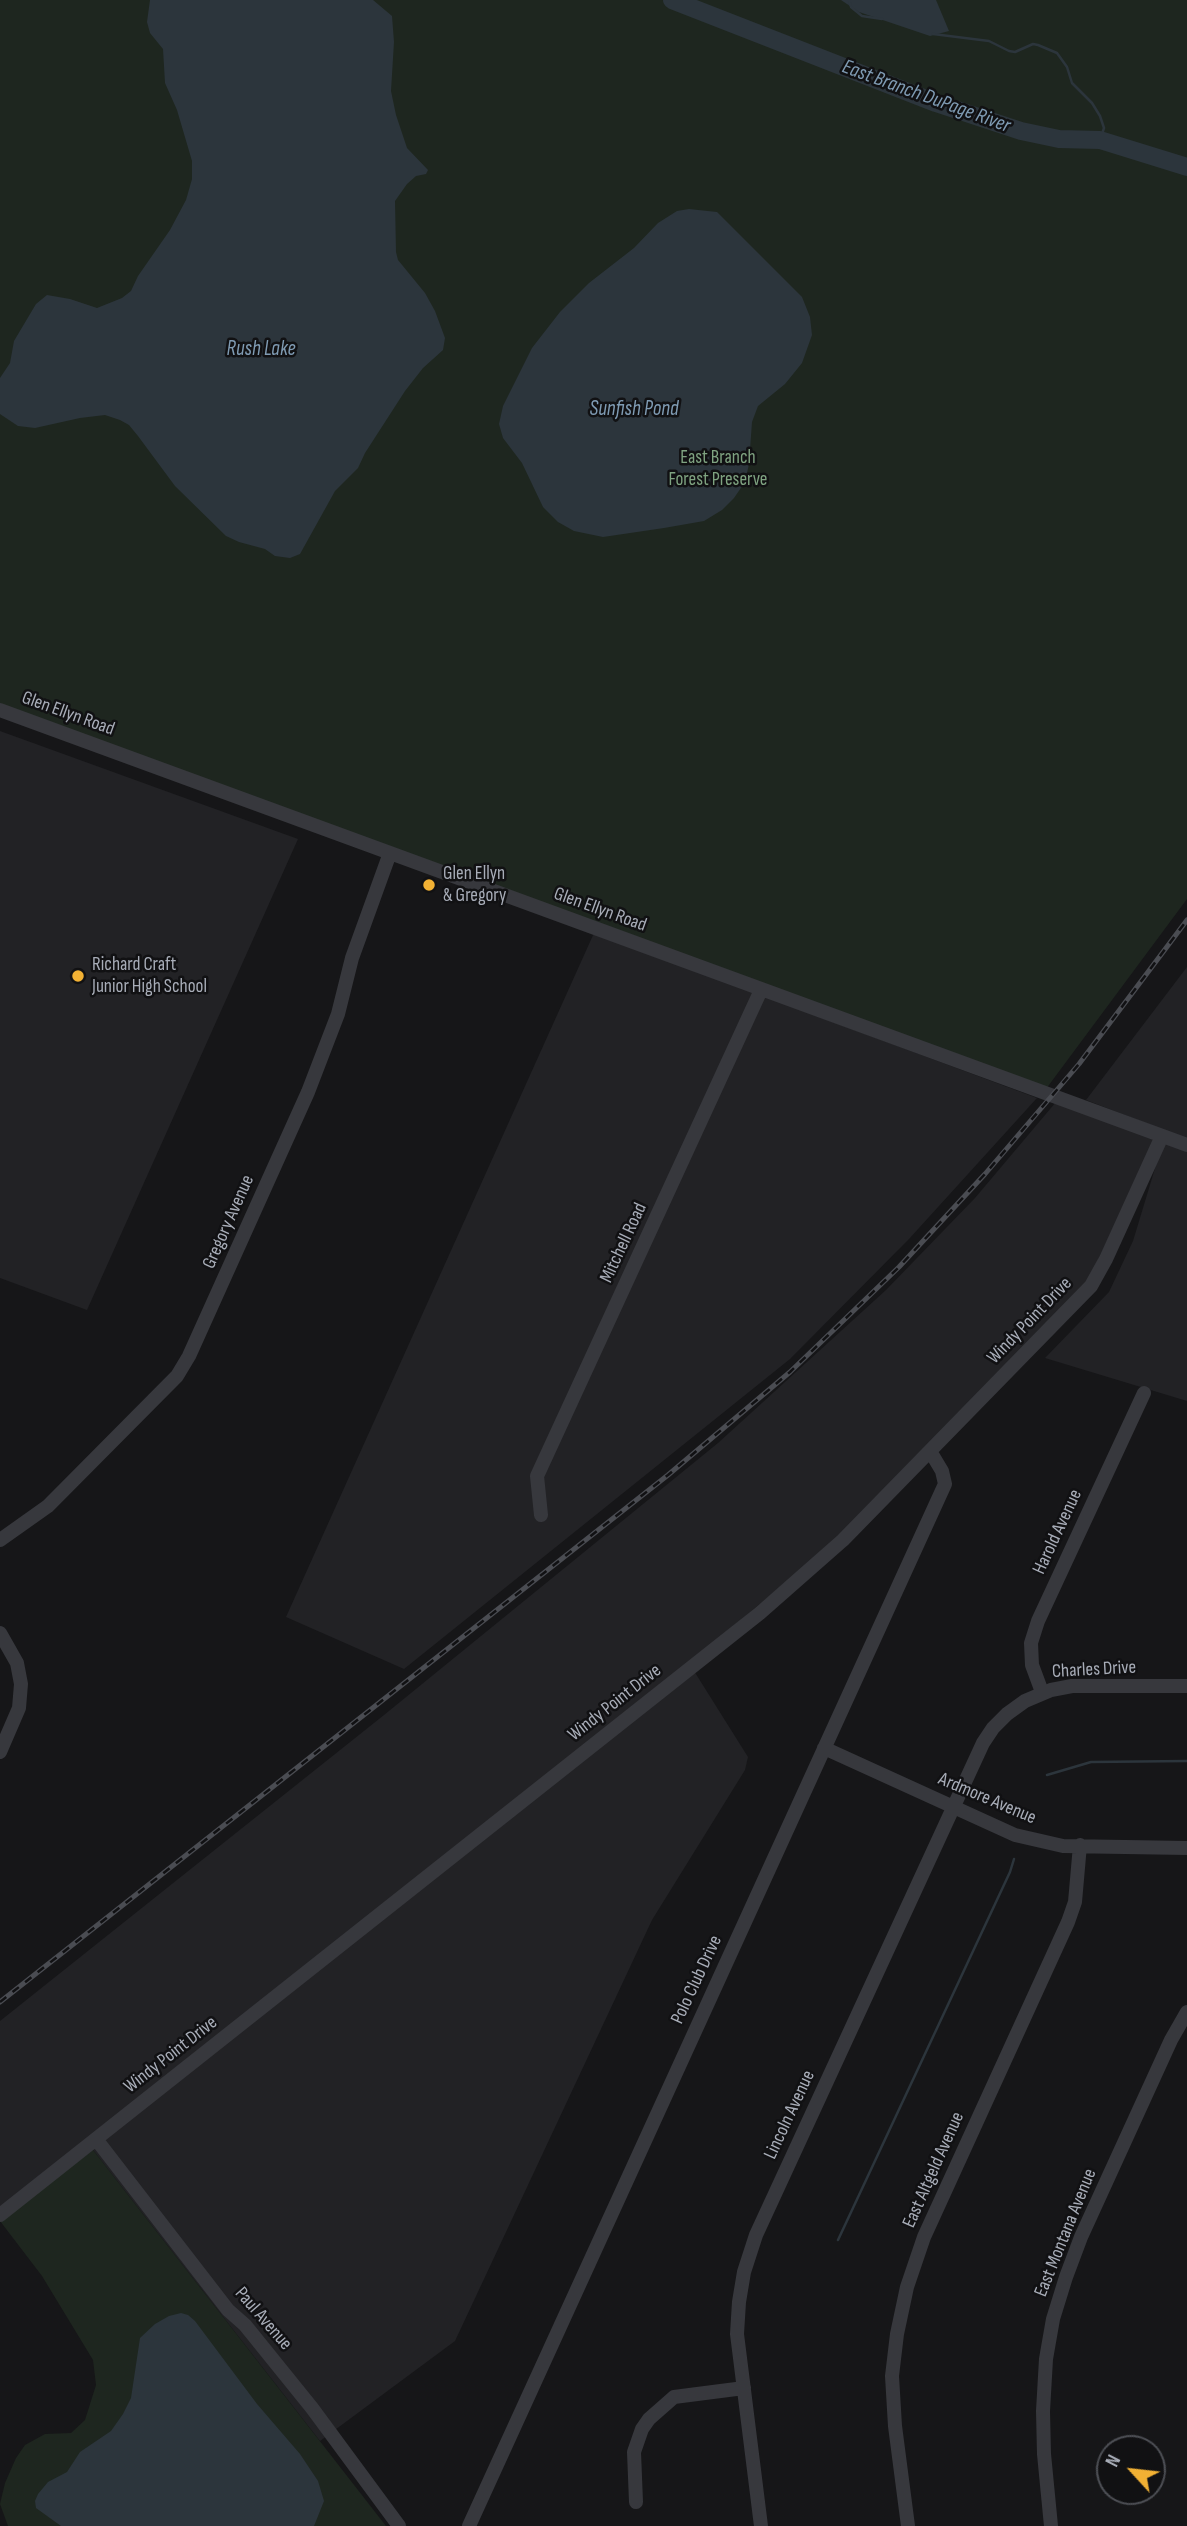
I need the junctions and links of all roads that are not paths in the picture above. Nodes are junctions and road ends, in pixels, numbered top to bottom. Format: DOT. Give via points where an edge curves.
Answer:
graph roads {
  1 [pos="0,709"];
  2 [pos="390,853"];
  3 [pos="761,990"];
  4 [pos="1163,1136"];
  5 [pos="1187,1145"];
  6 [pos="1144,1393"];
  7 [pos="930,1451"];
  8 [pos="541,1515"];
  9 [pos="0,1540"];
  10 [pos="0,1633"];
  11 [pos="1187,1686"];
  12 [pos="1042,1692"];
  13 [pos="983,1743"];
  14 [pos="824,1748"];
  15 [pos="0,1752"];
  16 [pos="952,1807"];
  17 [pos="1080,1845"];
  18 [pos="1187,1848"];
  19 [pos="1187,2012"];
  20 [pos="96,2138"];
  21 [pos="0,2215"];
  22 [pos="744,2388"];
  23 [pos="636,2502"];
  24 [pos="399,2526"];
  25 [pos="469,2526"];
  26 [pos="761,2526"];
  27 [pos="908,2526"];
  28 [pos="1051,2526"];
  1 -- 2 [label="street, Glen Ellyn Road"];
  2 -- 3 [label="street, Glen Ellyn Road"];
  2 -- 9 [label="street, Gregory Avenue" via="352,958 338,1014 305,1098 189,1356 177,1376 48,1506"];
  3 -- 4 [label="street, Glen Ellyn Road"];
  3 -- 8 [label="street, Mitchell Road" via="537,1476"];
  4 -- 5 [label="street, Glen Ellyn Road"];
  4 -- 7 [label="street, Windy Point Drive" via="1091,1286"];
  6 -- 12 [label="street, Harold Avenue" via="1038,1620 1031,1643 1032,1665"];
  7 -- 14 [label="street, Polo Club Drive" via="943,1471 945,1484"];
  7 -- 20 [label="street, Windy Point Drive" via="842,1540 760,1613"];
  10 -- 15 [label="street" via="17,1663 21,1684 19,1708"];
  11 -- 12 [label="street, Charles Drive" via="1072,1686"];
  12 -- 13 [label="street, Charles Drive" via="1007,1714"];
  13 -- 16 [label="street, Lincoln Avenue"];
  14 -- 16 [label="street, Ardmore Avenue"];
  14 -- 25 [label="street, Polo Club Drive"];
  16 -- 17 [label="street, Ardmore Avenue" via="1015,1835 1063,1846"];
  16 -- 22 [label="street, Lincoln Avenue" via="751,2248 737,2314"];
  17 -- 18 [label="street, Ardmore Avenue"];
  17 -- 27 [label="street, East Altgeld Avenue" via="1075,1902 1068,1922 924,2237 907,2287 892,2384"];
  19 -- 28 [label="street, East Montana Avenue" via="1081,2237 1056,2309 1042,2411"];
  20 -- 21 [label="street, Windy Point Drive"];
  20 -- 24 [label="street, Paul Avenue" via="228,2310 312,2408"];
  22 -- 23 [label="street" via="674,2398 649,2419 634,2452"];
  22 -- 26 [label="street, Lincoln Avenue"];
}
